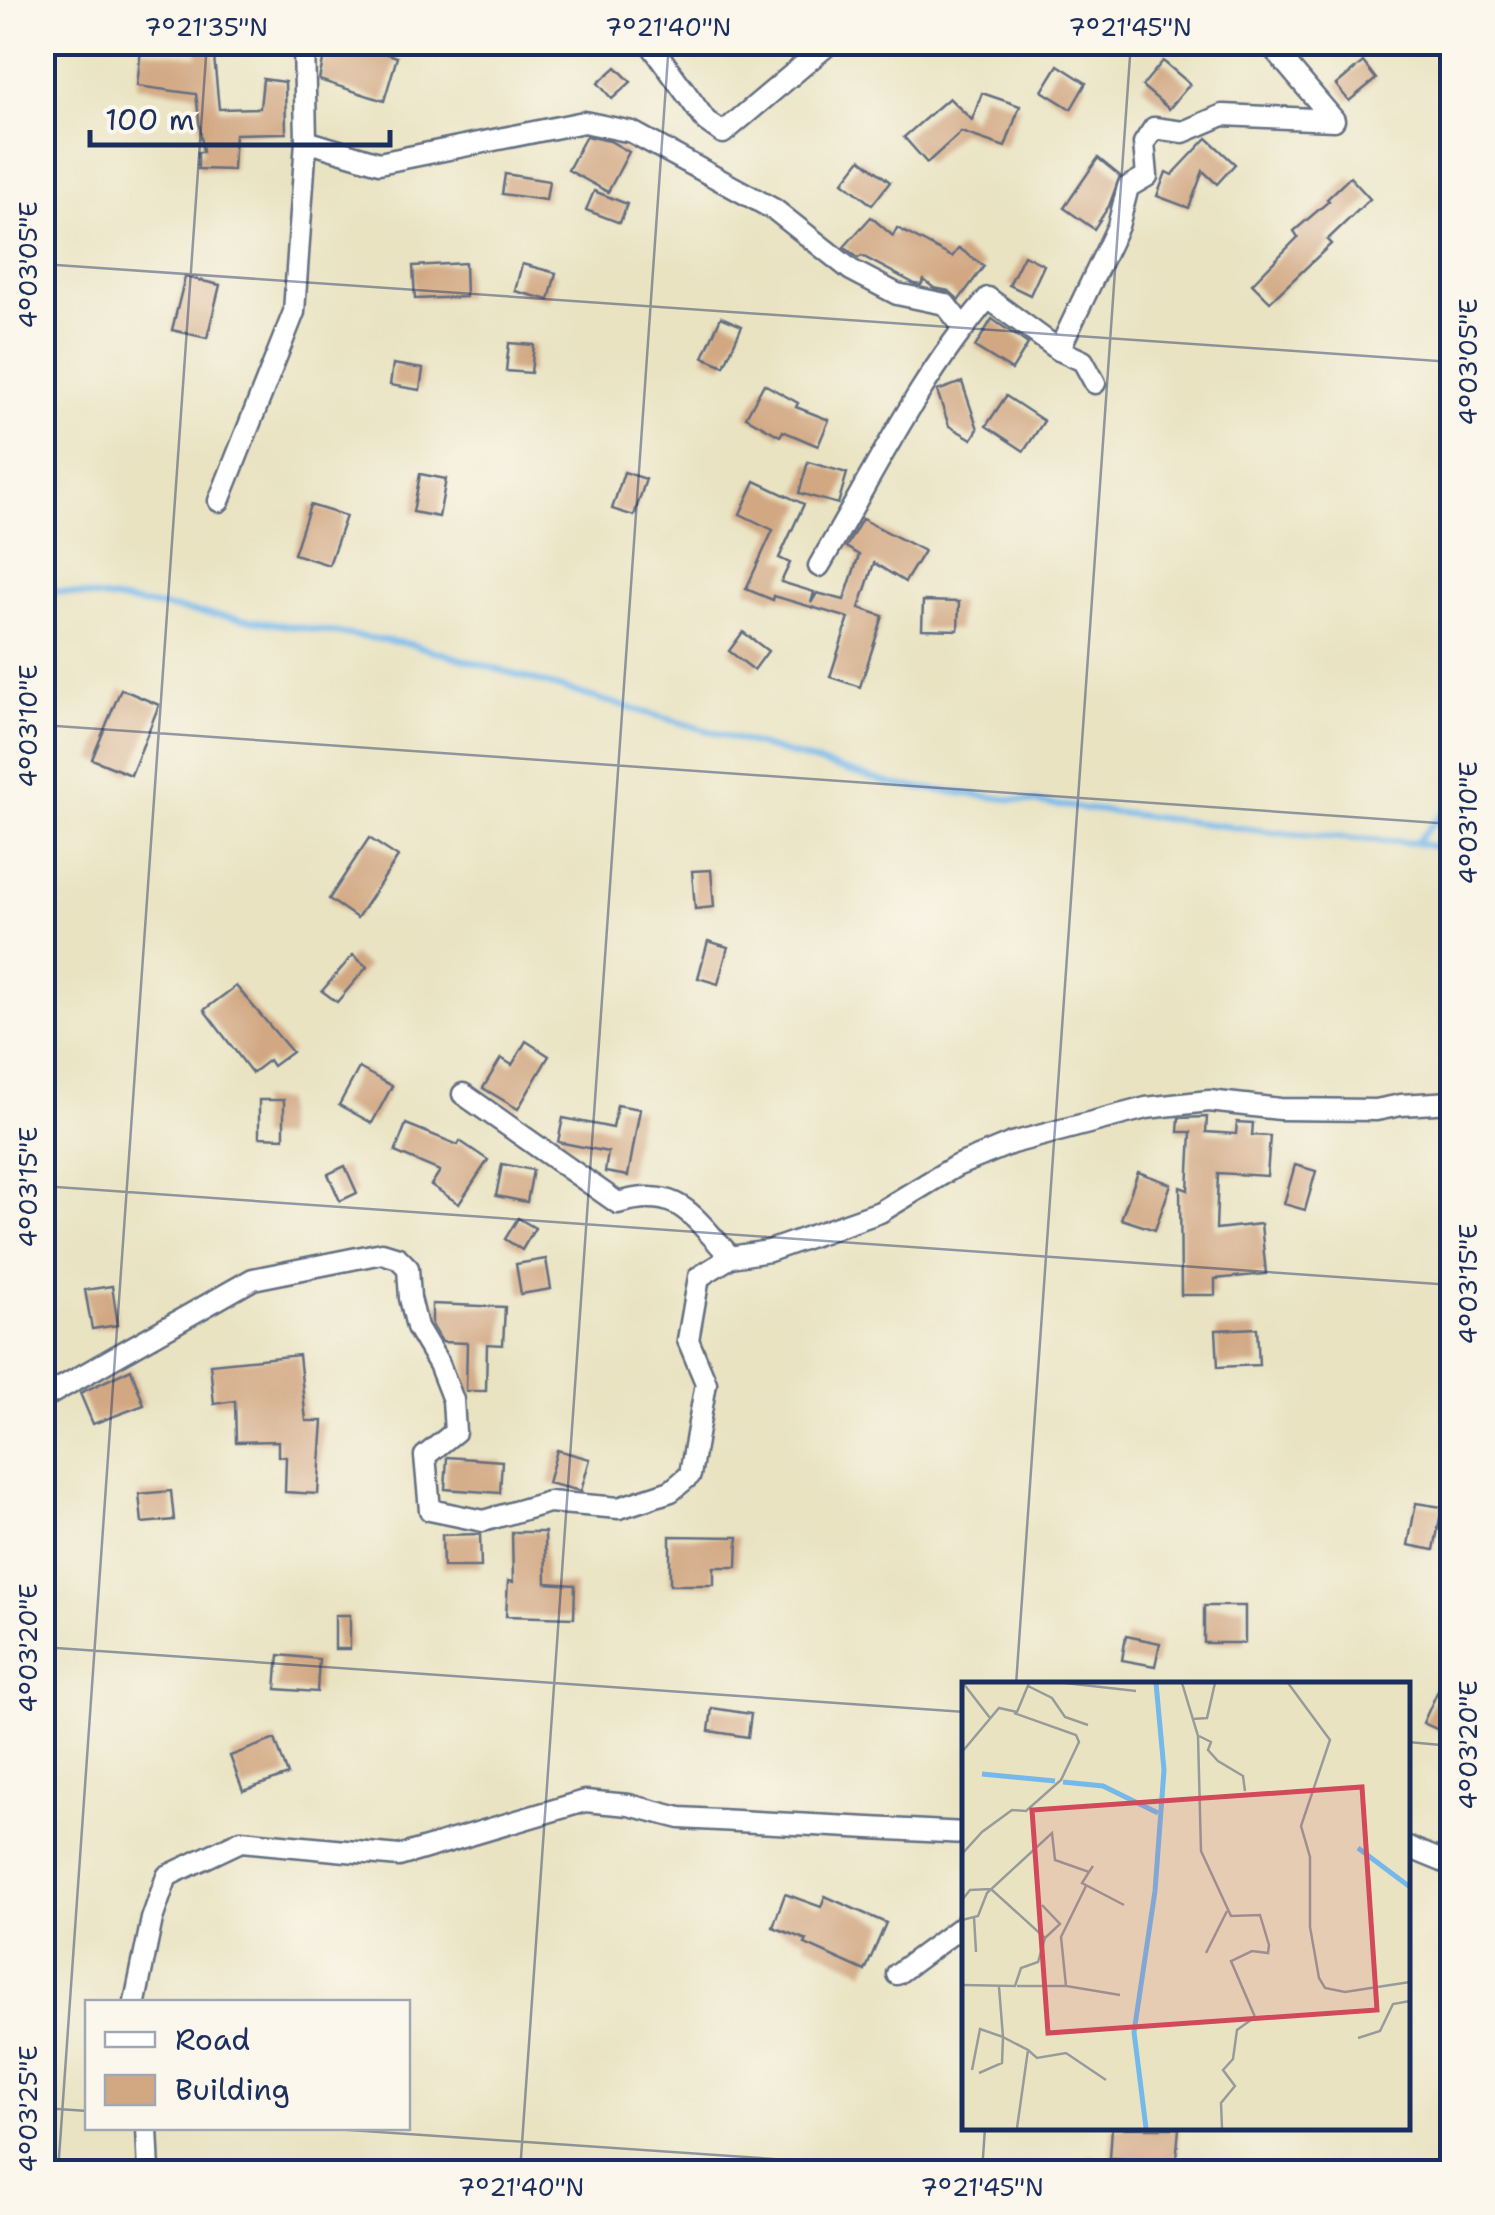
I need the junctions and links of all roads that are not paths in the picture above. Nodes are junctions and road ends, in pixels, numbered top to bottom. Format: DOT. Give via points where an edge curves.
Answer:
graph roads {
  1 [pos="304,42"];
  2 [pos="649,42"];
  3 [pos="832,42"];
  4 [pos="1268,42"];
  5 [pos="306,140"];
  6 [pos="963,327"];
  7 [pos="1059,350"];
  8 [pos="1096,383"];
  9 [pos="219,501"];
  10 [pos="819,566"];
  11 [pos="463,1094"];
  12 [pos="1452,1102"];
  13 [pos="731,1258"];
  14 [pos="42,1393"];
  15 [pos="962,1834"];
  16 [pos="1410,1847"];
  17 [pos="1452,1865"];
  18 [pos="962,1926"];
  19 [pos="897,1974"];
  20 [pos="135,2000"];
  21 [pos="148,2130"];
  22 [pos="149,2172"];
  1 -- 5 [label="street"];
  2 -- 3 [label="street" via="706,122 722,132"];
  4 -- 7 [label="street" via="1334,120 1223,115 1184,132 1154,128 1144,144 1147,176 1128,187 1118,226"];
  5 -- 6 [label="street" via="378,163 584,122 632,132 775,210 850,270 898,294 945,304"];
  5 -- 9 [label="street" via="294,312"];
  6 -- 7 [label="street" via="988,298"];
  6 -- 10 [label="street"];
  7 -- 8 [label="street" via="1083,361"];
  11 -- 13 [label="street" via="618,1203 642,1196 680,1203"];
  12 -- 13 [label="street" via="1376,1110 1209,1101 1146,1108 1012,1143 956,1166 880,1212"];
  13 -- 14 [label="street" via="699,1278 688,1340 706,1382 690,1475 671,1491 620,1508 549,1502 482,1520 430,1510 425,1456 455,1432 453,1400 416,1327 408,1268 382,1252 253,1279"];
  15 -- 20 [label="street" via="680,1818 585,1801 399,1856 241,1841 168,1876"];
  16 -- 17 [label="street"];
  18 -- 19 [label="street"];
  21 -- 22 [label="street"];
}
